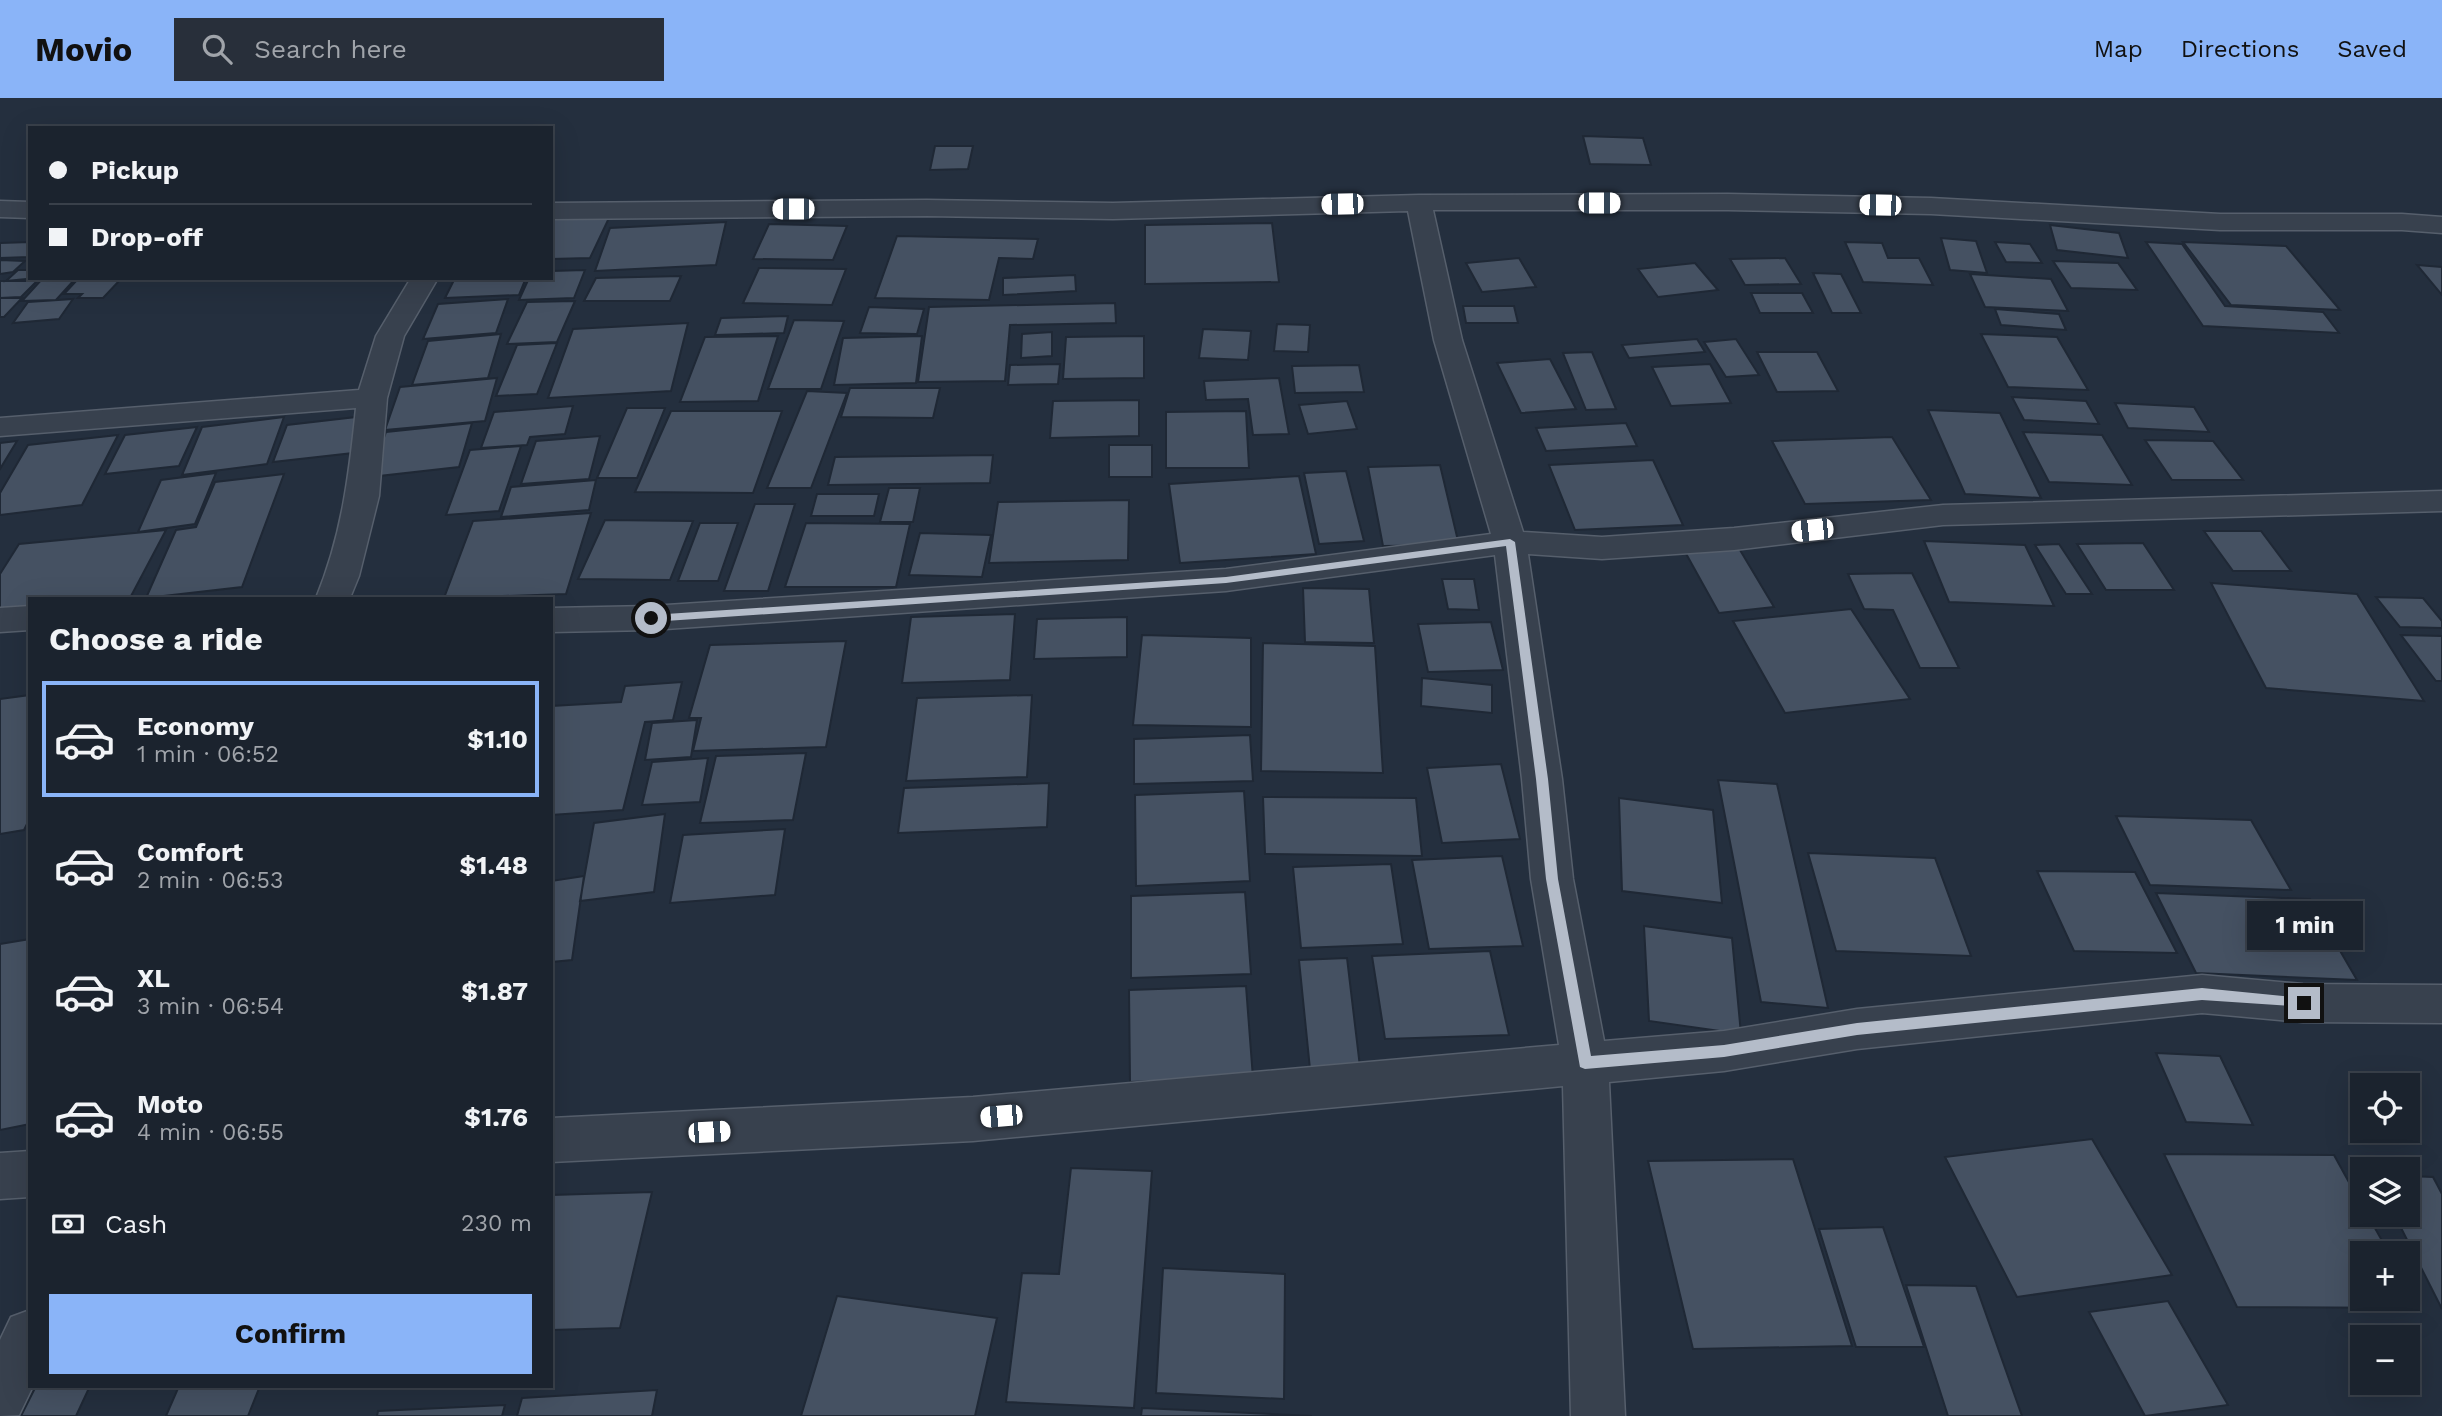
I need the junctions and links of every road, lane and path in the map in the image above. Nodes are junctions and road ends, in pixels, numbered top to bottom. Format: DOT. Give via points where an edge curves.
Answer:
graph roads {
  1 [pos="1419,203"];
  2 [pos="0,209"];
  3 [pos="28,209"];
  4 [pos="553,211"];
  5 [pos="2442,225"];
  6 [pos="424,280"];
  7 [pos="372,398"];
  8 [pos="0,427"];
  9 [pos="2442,501"];
  10 [pos="1510,542"];
  11 [pos="333,597"];
  12 [pos="28,618"];
  13 [pos="0,620"];
  14 [pos="553,620"];
  15 [pos="2442,1004"];
  16 [pos="1585,1063"];
  17 [pos="553,1140"];
  18 [pos="28,1174"];
  19 [pos="0,1176"];
  20 [pos="28,1340"];
  21 [pos="0,1396"];
  22 [pos="1598,1416"];
  1 -- 4 [label="street" via="1113,211"];
  1 -- 5 [label="street" via="1917,206 2220,222"];
  1 -- 10 [label="street" via="1448,340"];
  2 -- 3 [label="street"];
  6 -- 7 [label="street" via="390,336"];
  7 -- 8 [label="street"];
  7 -- 11 [label="street" via="363,496"];
  9 -- 10 [label="street" via="1943,515 1734,539 1602,548"];
  10 -- 14 [label="street" via="1226,580 651,618"];
  10 -- 16 [label="street" via="1552,879"];
  12 -- 13 [label="street"];
  15 -- 16 [label="street" via="2304,1003 2202,994 1857,1029 1724,1051"];
  16 -- 17 [label="street" via="973,1119"];
  16 -- 22 [label="street"];
  18 -- 19 [label="street"];
  20 -- 21 [label="street"];
}
